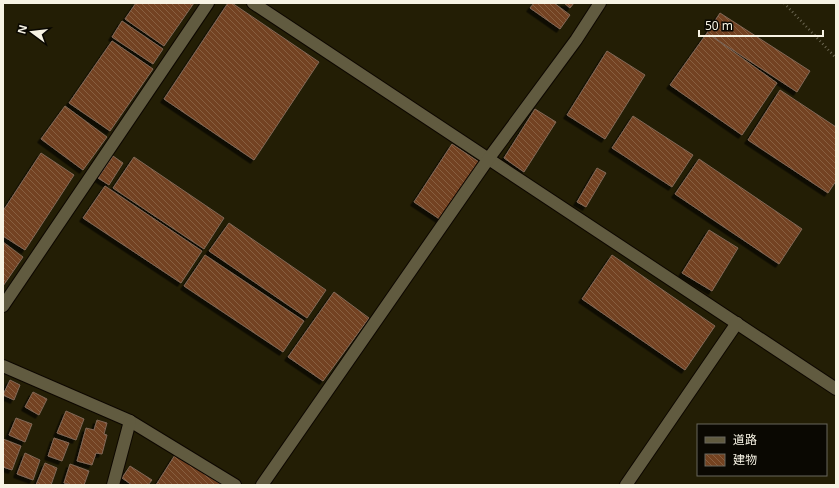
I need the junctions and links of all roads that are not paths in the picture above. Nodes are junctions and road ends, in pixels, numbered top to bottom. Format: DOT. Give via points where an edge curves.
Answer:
graph roads {
  1 [pos="208,3"];
  2 [pos="253,3"];
  3 [pos="600,3"];
  4 [pos="490,158"];
  5 [pos="3,306"];
  6 [pos="737,323"];
  7 [pos="3,366"];
  8 [pos="836,388"];
  9 [pos="130,421"];
  10 [pos="113,485"];
  11 [pos="235,485"];
  12 [pos="262,485"];
  13 [pos="626,485"];
  1 -- 5 [label="street"];
  2 -- 4 [label="street"];
  3 -- 4 [label="street"];
  4 -- 6 [label="street"];
  4 -- 12 [label="street"];
  6 -- 8 [label="street"];
  6 -- 13 [label="street"];
  7 -- 9 [label="street"];
  9 -- 10 [label="street"];
  9 -- 11 [label="street"];
}
